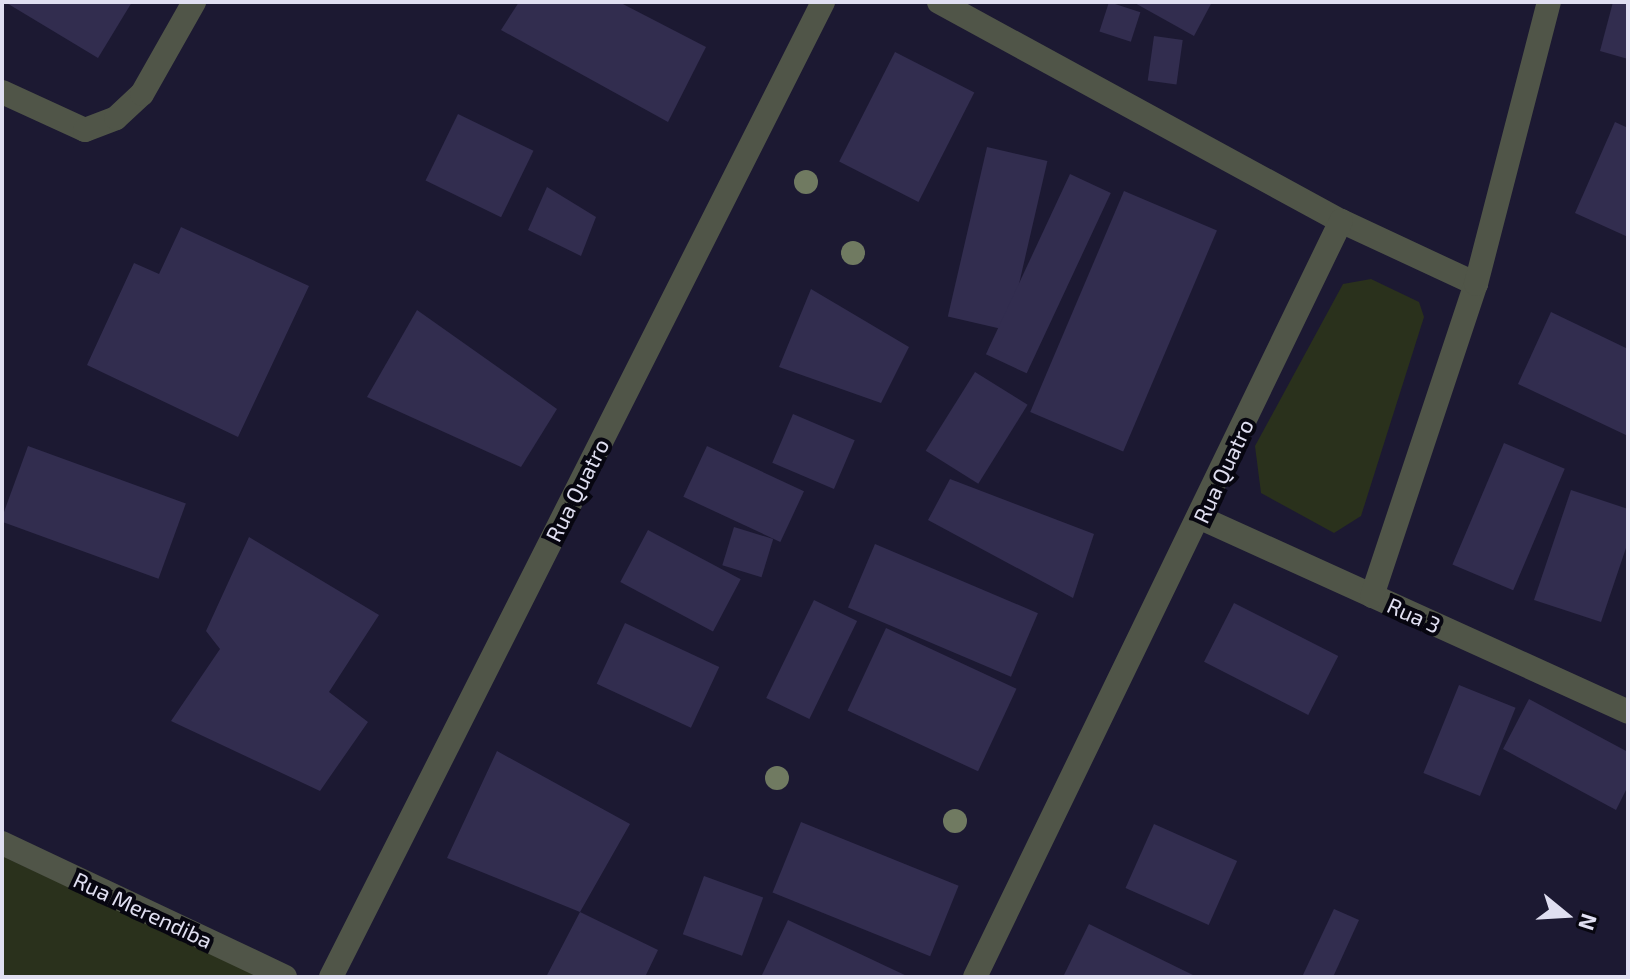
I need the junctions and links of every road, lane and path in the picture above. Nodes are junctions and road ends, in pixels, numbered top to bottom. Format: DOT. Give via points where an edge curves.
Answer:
graph roads {
  1 [pos="194,2"];
  2 [pos="823,2"];
  3 [pos="939,2"];
  4 [pos="1549,2"];
  5 [pos="2,92"];
  6 [pos="1341,221"];
  7 [pos="1476,284"];
  8 [pos="1201,518"];
  9 [pos="1372,596"];
  10 [pos="1628,712"];
  11 [pos="2,843"];
  12 [pos="285,977"];
  13 [pos="331,977"];
  14 [pos="975,977"];
  1 -- 5 [label="street" via="142,94 116,118 85,130"];
  2 -- 13 [label="street, Rua Quatro"];
  3 -- 6 [label="street"];
  4 -- 7 [label="street"];
  6 -- 7 [label="street"];
  6 -- 8 [label="street, Rua Quatro"];
  7 -- 9 [label="street"];
  8 -- 9 [label="street, Rua 3"];
  8 -- 14 [label="street, Rua Quatro"];
  9 -- 10 [label="street, Rua 3"];
  11 -- 12 [label="street, Rua Merendiba"];
}
